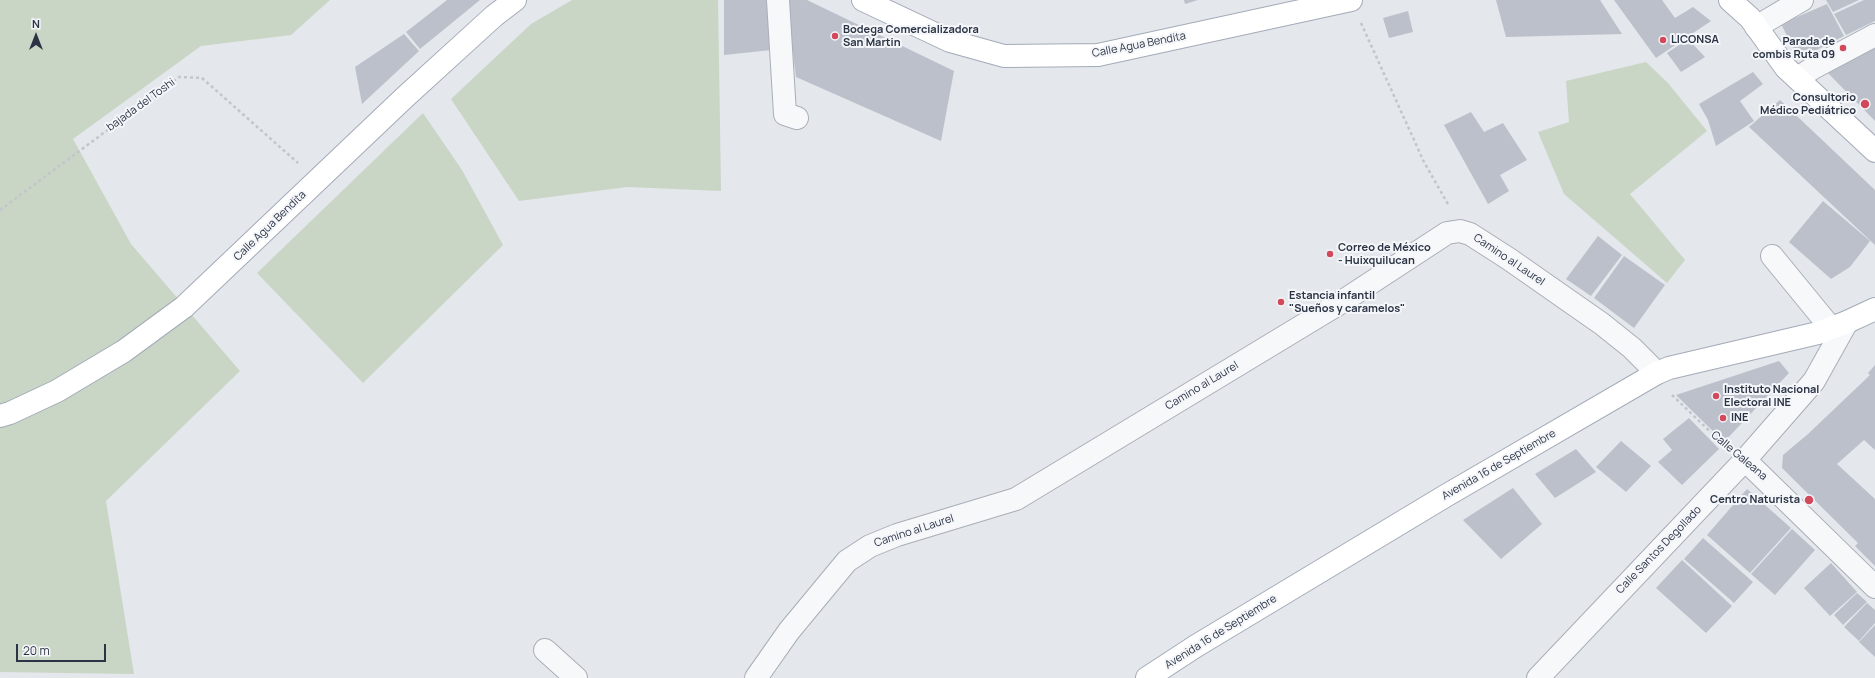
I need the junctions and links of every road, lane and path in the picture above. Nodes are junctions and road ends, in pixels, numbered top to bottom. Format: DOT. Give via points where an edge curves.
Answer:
graph roads {
  1 [pos="515,0"];
  2 [pos="778,0"];
  3 [pos="863,0"];
  4 [pos="1730,0"];
  5 [pos="1802,0"];
  6 [pos="1300,6"];
  7 [pos="1355,8"];
  8 [pos="1752,15"];
  9 [pos="1875,35"];
  10 [pos="1798,78"];
  11 [pos="797,118"];
  12 [pos="1875,151"];
  13 [pos="299,164"];
  14 [pos="1451,209"];
  15 [pos="0,210"];
  16 [pos="1772,256"];
  17 [pos="1875,309"];
  18 [pos="1839,325"];
  19 [pos="1657,373"];
  20 [pos="0,416"];
  21 [pos="1746,460"];
  22 [pos="1875,587"];
  23 [pos="545,650"];
  24 [pos="576,678"];
  25 [pos="756,678"];
  26 [pos="1147,678"];
  27 [pos="1538,678"];
  1 -- 20 [label="main road, Calle Agua Bendita" via="404,98 184,307 124,351 57,391 10,414"];
  2 -- 11 [label="street" via="786,114"];
  3 -- 6 [label="main road, Calle Agua Bendita" via="950,41 1004,56 1098,55"];
  4 -- 8 [label="main road"];
  5 -- 8 [label="street"];
  6 -- 7 [label="main road, Calle Agua Bendita"];
  7 -- 14 [label="path" via="1424,162"];
  8 -- 10 [label="main road" via="1786,68"];
  9 -- 10 [label="street"];
  10 -- 12 [label="main road"];
  13 -- 15 [label="path, bajada del Toshi" via="202,78 179,77"];
  16 -- 18 [label="street"];
  17 -- 18 [label="main road, Avenida 16 de Septiembre"];
  18 -- 19 [label="main road, Avenida 16 de Septiembre" via="1818,333"];
  18 -- 21 [label="street, Calle Santos Degollado" via="1814,381"];
  19 -- 21 [label="path, Calle Galeana" via="1670,393 1726,447"];
  19 -- 25 [label="street, Camino al Laurel" via="1632,348 1602,324 1510,259 1470,234 1460,231 1447,233 1340,303 1016,499 897,535 870,546 847,561 789,631"];
  19 -- 26 [label="main road, Avenida 16 de Septiembre" via="1196,646"];
  21 -- 22 [label="street, Calle Galeana"];
  21 -- 27 [label="street, Calle Santos Degollado"];
  23 -- 24 [label="street"];
}
